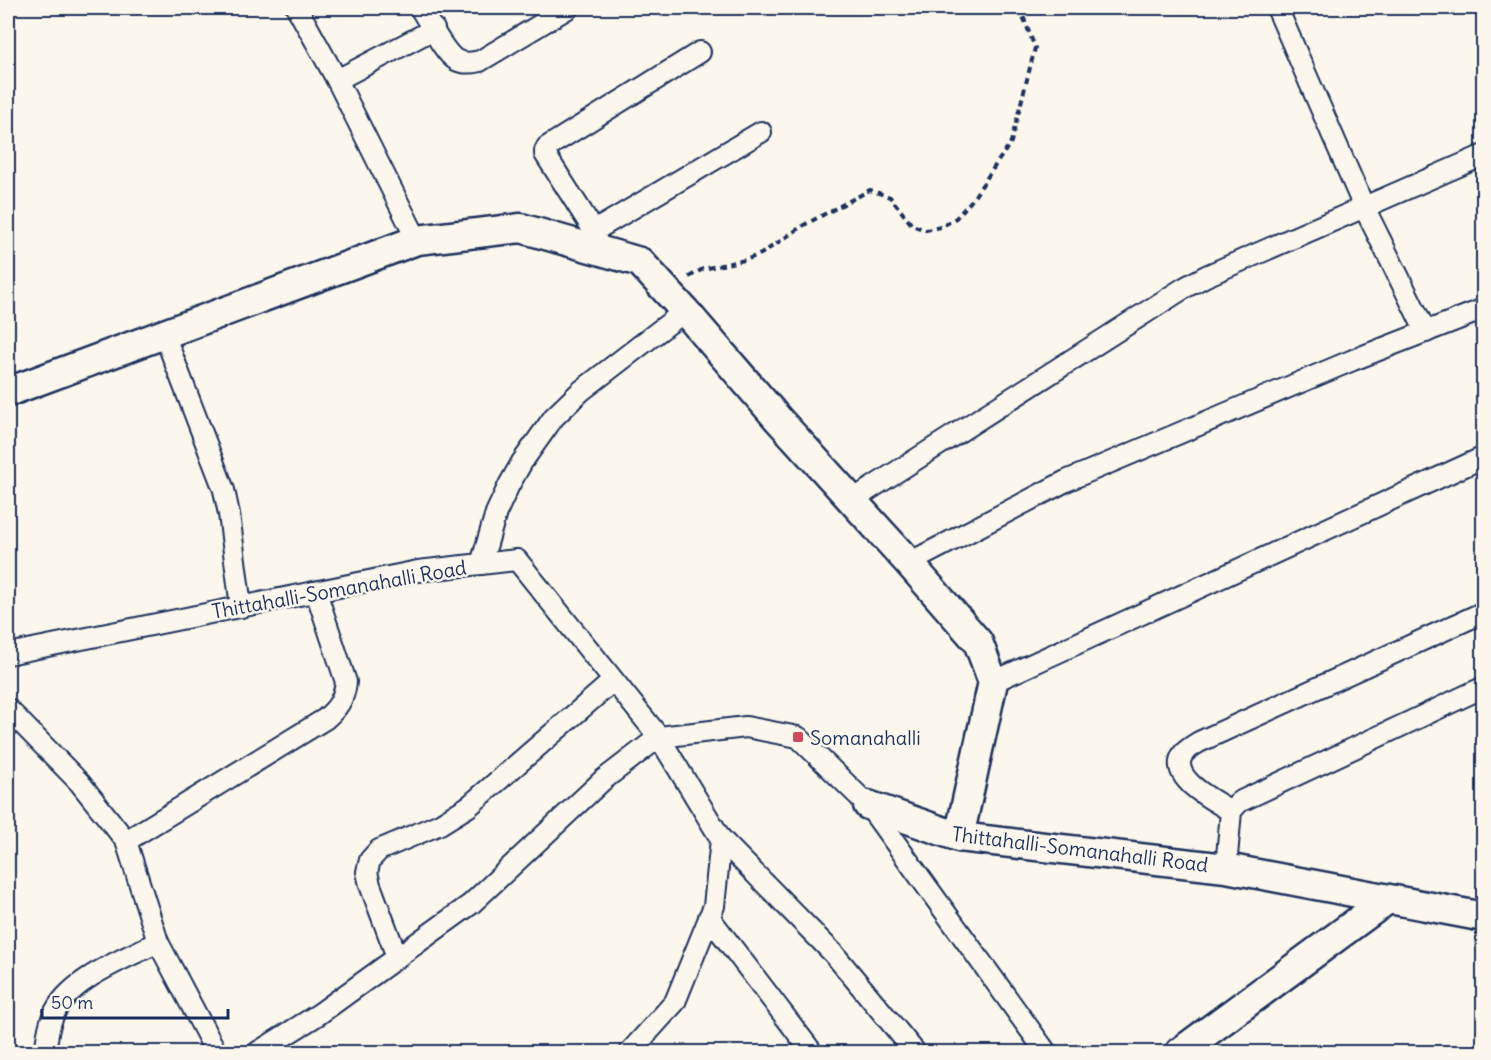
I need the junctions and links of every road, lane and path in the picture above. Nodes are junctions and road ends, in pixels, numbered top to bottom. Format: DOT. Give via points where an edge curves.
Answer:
graph roads {
  1 [pos="297,8"];
  2 [pos="420,8"];
  3 [pos="568,8"];
  4 [pos="1020,8"];
  5 [pos="1277,8"];
  6 [pos="434,29"];
  7 [pos="700,52"];
  8 [pos="337,80"];
  9 [pos="761,132"];
  10 [pos="1484,155"];
  11 [pos="1364,207"];
  12 [pos="417,240"];
  13 [pos="597,241"];
  14 [pos="678,303"];
  15 [pos="1484,309"];
  16 [pos="1426,332"];
  17 [pos="164,334"];
  18 [pos="8,392"];
  19 [pos="1484,457"];
  20 [pos="851,501"];
  21 [pos="909,563"];
  22 [pos="481,564"];
  23 [pos="316,591"];
  24 [pos="241,607"];
  25 [pos="1484,612"];
  26 [pos="8,654"];
  27 [pos="613,681"];
  28 [pos="993,682"];
  29 [pos="1484,687"];
  30 [pos="8,709"];
  31 [pos="659,738"];
  32 [pos="868,805"];
  33 [pos="1231,811"];
  34 [pos="959,837"];
  35 [pos="721,839"];
  36 [pos="126,841"];
  37 [pos="1226,868"];
  38 [pos="1388,899"];
  39 [pos="710,917"];
  40 [pos="1484,917"];
  41 [pos="159,942"];
  42 [pos="397,957"];
  43 [pos="45,1053"];
  44 [pos="216,1053"];
  45 [pos="258,1053"];
  46 [pos="630,1053"];
  47 [pos="812,1053"];
  48 [pos="915,1053"];
  49 [pos="1046,1053"];
  50 [pos="1180,1053"];
  1 -- 8 [label="street"];
  2 -- 6 [label="street"];
  3 -- 6 [label="street" via="480,61 469,63 449,53"];
  4 -- 14 [label="path" via="1035,48 1011,142 956,218 926,230 912,225 890,197 870,190 860,193 761,254 703,269 688,278"];
  5 -- 11 [label="street"];
  6 -- 8 [label="street"];
  7 -- 13 [label="street" via="547,147 545,154"];
  8 -- 12 [label="street"];
  9 -- 13 [label="street"];
  10 -- 11 [label="street"];
  11 -- 16 [label="street"];
  11 -- 20 [label="street" via="1184,288"];
  12 -- 13 [label="street" via="521,228"];
  12 -- 17 [label="street"];
  13 -- 14 [label="street" via="640,262"];
  14 -- 20 [label="street"];
  14 -- 22 [label="street" via="554,417 509,486 496,513"];
  15 -- 16 [label="street"];
  16 -- 21 [label="street" via="1066,481"];
  17 -- 18 [label="street"];
  17 -- 24 [label="street" via="224,490"];
  19 -- 28 [label="street"];
  20 -- 21 [label="street"];
  21 -- 28 [label="street" via="978,642"];
  22 -- 23 [label="street, Thittahalli-Somanahalli Road" via="418,571"];
  22 -- 27 [label="street, Thittahalli-Somanahalli Road" via="517,560"];
  23 -- 24 [label="street, Thittahalli-Somanahalli Road"];
  23 -- 36 [label="street" via="346,682 337,708"];
  24 -- 26 [label="street, Thittahalli-Somanahalli Road"];
  25 -- 33 [label="street" via="1199,742 1183,754 1180,765 1191,785"];
  27 -- 31 [label="street, Thittahalli-Somanahalli Road"];
  27 -- 42 [label="street" via="469,806 440,824 379,850 370,860 370,885"];
  28 -- 34 [label="street"];
  29 -- 33 [label="street" via="1239,802"];
  30 -- 36 [label="street" via="80,783"];
  31 -- 32 [label="street, Thittahalli-Somanahalli Road" via="746,727 798,737"];
  31 -- 35 [label="street"];
  31 -- 42 [label="street" via="603,780 471,904"];
  32 -- 34 [label="street, Thittahalli-Somanahalli Road"];
  32 -- 49 [label="street"];
  33 -- 37 [label="street"];
  34 -- 37 [label="street, Thittahalli-Somanahalli Road"];
  35 -- 39 [label="street"];
  35 -- 48 [label="street" via="834,954"];
  36 -- 41 [label="street"];
  37 -- 38 [label="street, Thittahalli-Somanahalli Road"];
  38 -- 40 [label="street, Thittahalli-Somanahalli Road"];
  38 -- 50 [label="street"];
  39 -- 46 [label="street" via="675,1002"];
  39 -- 47 [label="street"];
  41 -- 43 [label="street" via="82,981 66,995 52,1016"];
  41 -- 44 [label="street"];
  42 -- 45 [label="street"];
}
